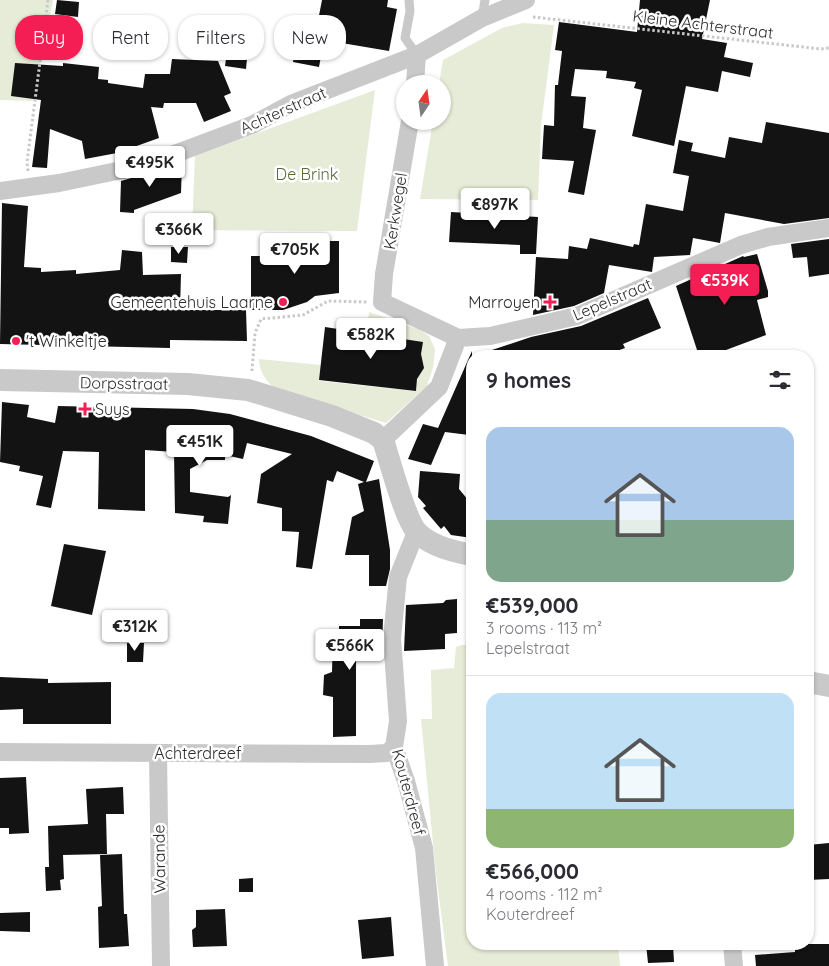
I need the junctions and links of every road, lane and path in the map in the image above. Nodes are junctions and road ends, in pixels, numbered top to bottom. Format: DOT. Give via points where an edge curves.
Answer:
graph roads {
  1 [pos="48,0"];
  2 [pos="409,0"];
  3 [pos="485,0"];
  4 [pos="523,1"];
  5 [pos="482,18"];
  6 [pos="829,48"];
  7 [pos="417,54"];
  8 [pos="416,75"];
  9 [pos="408,130"];
  10 [pos="29,186"];
  11 [pos="0,191"];
  12 [pos="829,228"];
  13 [pos="382,302"];
  14 [pos="458,338"];
  15 [pos="0,380"];
  16 [pos="248,390"];
  17 [pos="383,440"];
  18 [pos="416,532"];
  19 [pos="466,554"];
  20 [pos="814,683"];
  21 [pos="829,686"];
  22 [pos="394,747"];
  23 [pos="0,752"];
  24 [pos="158,753"];
  25 [pos="733,950"];
  26 [pos="161,966"];
  27 [pos="435,966"];
  28 [pos="734,966"];
  1 -- 10 [label="path" via="27,162"];
  2 -- 7 [label="lane" via="405,38"];
  3 -- 5 [label="lane"];
  4 -- 5 [label="street, Achterstraat"];
  4 -- 6 [label="path, Kleine Achterstraat" via="533,17 760,44"];
  5 -- 7 [label="street, Achterstraat"];
  7 -- 8 [label="street"];
  7 -- 10 [label="street, Achterstraat" via="291,104 252,125 136,167"];
  9 -- 13 [label="street, Kerkwegel"];
  10 -- 11 [label="street, Achterstraat"];
  12 -- 14 [label="street, Lepelstraat" via="768,237 741,245 577,316 490,336"];
  13 -- 14 [label="street"];
  13 -- 16 [label="path" via="328,301 303,315 261,319 255,333"];
  14 -- 17 [label="street" via="439,387"];
  15 -- 16 [label="street, Dorpsstraat" via="188,384"];
  16 -- 17 [label="street, Dorpsstraat" via="332,416 374,433"];
  17 -- 18 [label="street"];
  18 -- 19 [label="street" via="446,550"];
  18 -- 22 [label="street, Kouterdreef" via="398,577 392,638 398,721"];
  20 -- 21 [label="street"];
  22 -- 24 [label="street, Achterdreef" via="387,753 369,754"];
  22 -- 27 [label="street, Kouterdreef" via="424,848"];
  23 -- 24 [label="street, Achterdreef"];
  24 -- 26 [label="street, Warande"];
  25 -- 28 [label="street"];
}
